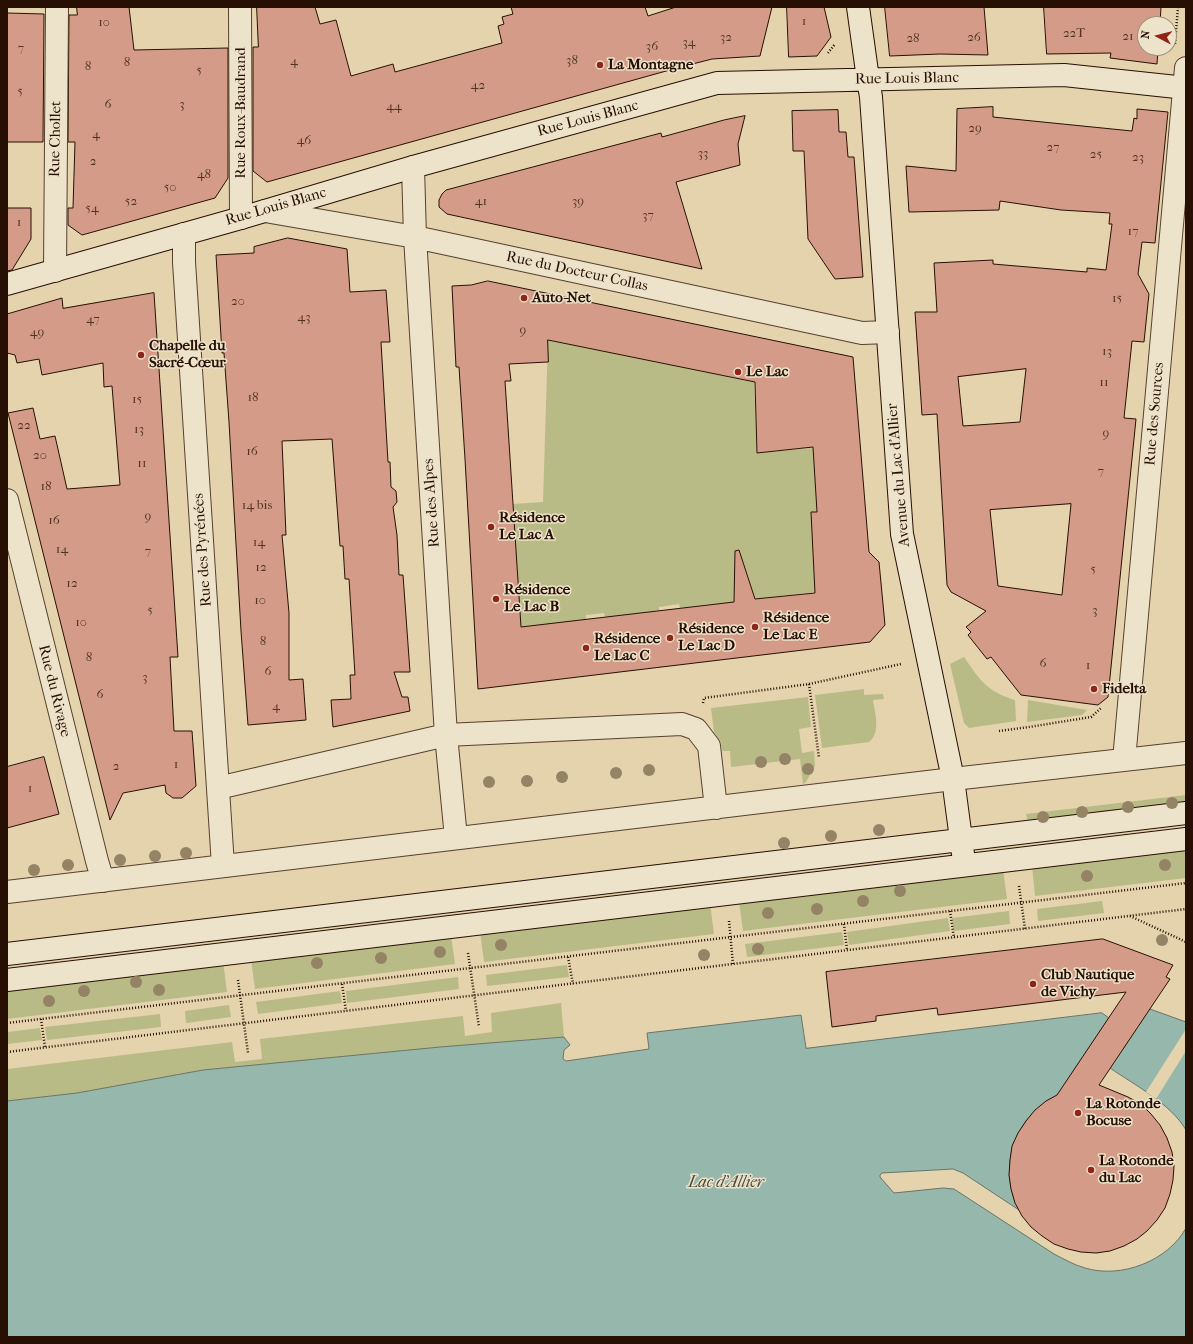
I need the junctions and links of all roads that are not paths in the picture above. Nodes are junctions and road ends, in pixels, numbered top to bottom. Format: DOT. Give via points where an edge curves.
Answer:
graph roads {
  1 [pos="57,7"];
  2 [pos="240,7"];
  3 [pos="858,7"];
  4 [pos="868,79"];
  5 [pos="1185,81"];
  6 [pos="413,167"];
  7 [pos="265,211"];
  8 [pos="241,218"];
  9 [pos="184,234"];
  10 [pos="415,237"];
  11 [pos="55,271"];
  12 [pos="7,284"];
  13 [pos="888,332"];
  14 [pos="7,500"];
  15 [pos="446,735"];
  16 [pos="1186,754"];
  17 [pos="1124,760"];
  18 [pos="953,779"];
  19 [pos="218,788"];
  20 [pos="716,808"];
  21 [pos="1186,813"];
  22 [pos="456,838"];
  23 [pos="1186,839"];
  24 [pos="961,840"];
  25 [pos="223,866"];
  26 [pos="965,866"];
  27 [pos="103,881"];
  28 [pos="7,892"];
  29 [pos="7,954"];
  30 [pos="7,980"];
  1 -- 11 [label="street, Rue Chollet"];
  2 -- 8 [label="street, Rue Roux-Baudrand"];
  3 -- 4 [label="street, Avenue du Lac d'Allier"];
  4 -- 5 [label="street, Rue Louis Blanc" via="1064,75"];
  4 -- 6 [label="street, Rue Louis Blanc" via="717,84"];
  4 -- 13 [label="street, Avenue du Lac d'Allier" via="872,97"];
  5 -- 17 [label="street, Rue des Sources"];
  6 -- 7 [label="street, Rue Louis Blanc"];
  6 -- 10 [label="street, Rue des Alpes"];
  7 -- 8 [label="street, Rue Louis Blanc"];
  7 -- 10 [label="street, Rue du Docteur Collas"];
  8 -- 9 [label="street, Rue Louis Blanc"];
  9 -- 11 [label="street, Rue Louis Blanc"];
  9 -- 19 [label="street, Rue des Pyrénées"];
  10 -- 13 [label="street, Rue du Docteur Collas" via="862,333"];
  10 -- 15 [label="street, Rue des Alpes"];
  11 -- 12 [label="street, Rue Louis Blanc"];
  13 -- 18 [label="street, Avenue du Lac d'Allier" via="902,534"];
  14 -- 27 [label="street, Rue du Rivage"];
  15 -- 19 [label="street"];
  15 -- 20 [label="street" via="682,724 696,728 709,746"];
  15 -- 22 [label="street, Rue des Alpes"];
  16 -- 17 [label="street"];
  17 -- 18 [label="street"];
  18 -- 20 [label="street"];
  18 -- 24 [label="street, Avenue du Lac d'Allier"];
  19 -- 25 [label="street, Rue des Pyrénées"];
  20 -- 22 [label="street"];
  21 -- 24 [label="street"];
  22 -- 25 [label="street"];
  23 -- 26 [label="street"];
  24 -- 26 [label="street, Avenue du Lac d'Allier"];
  24 -- 29 [label="street"];
  25 -- 27 [label="street"];
  26 -- 30 [label="street"];
  27 -- 28 [label="street"];
}
